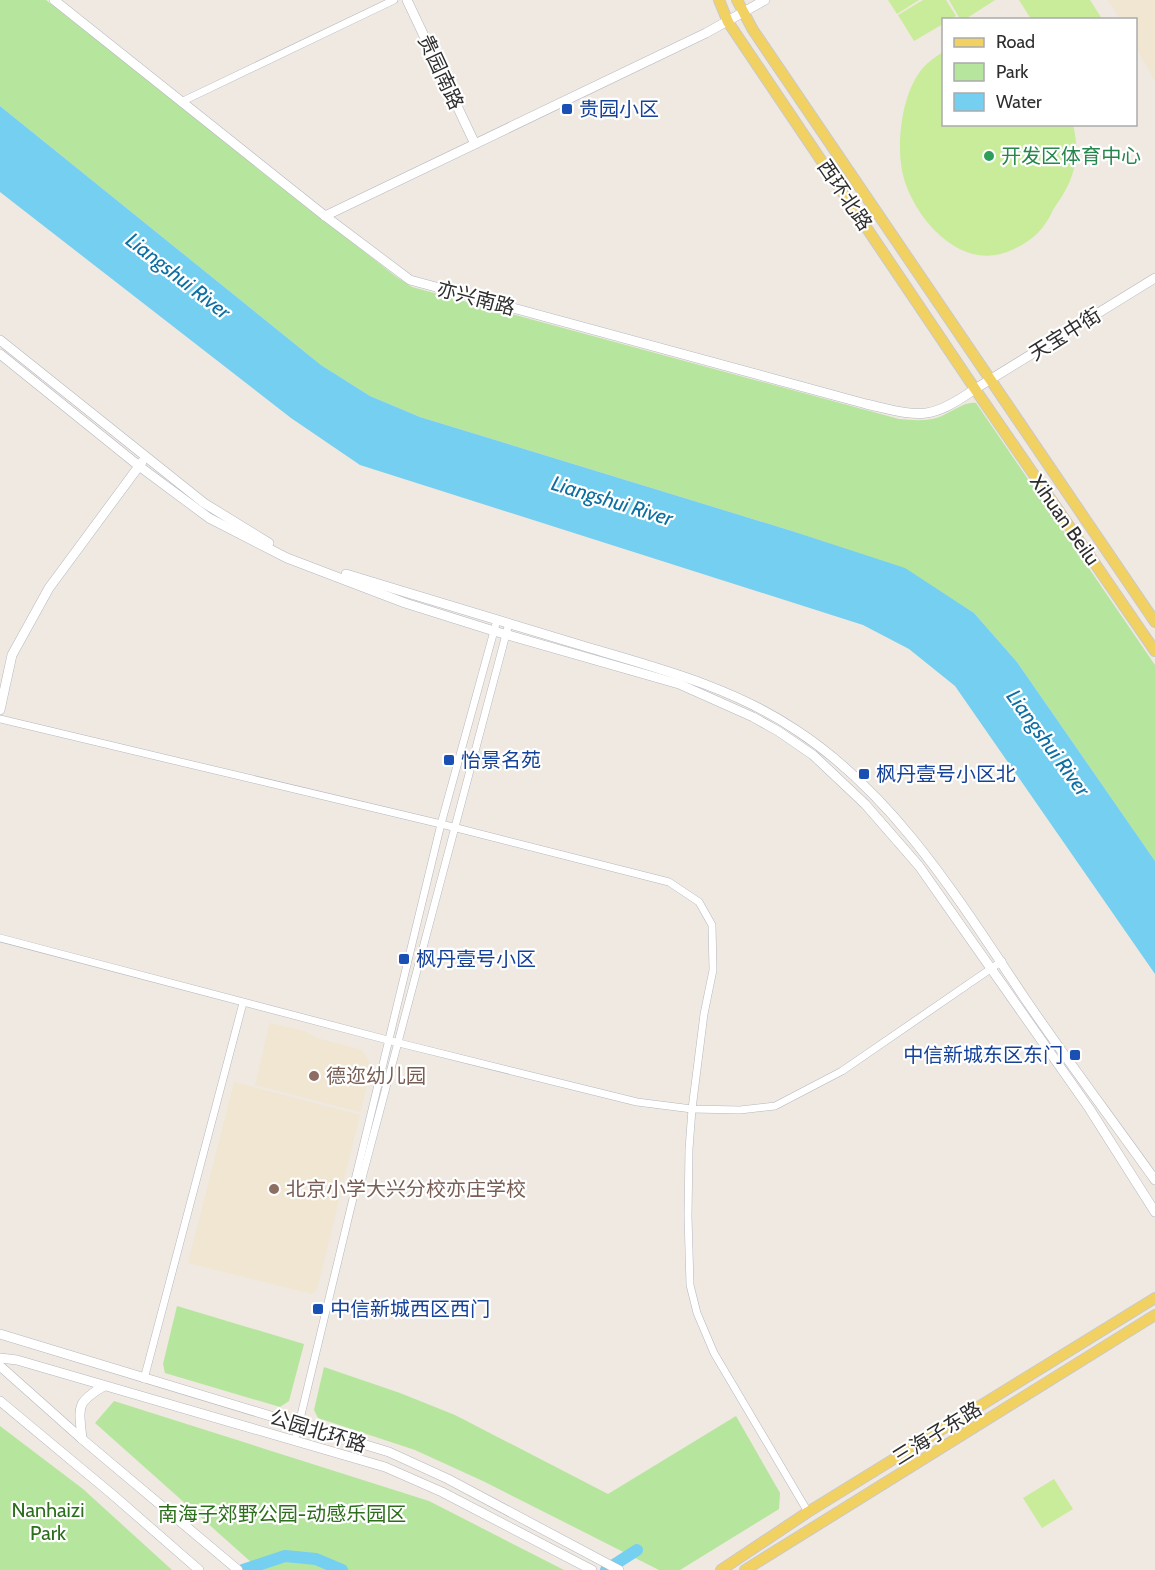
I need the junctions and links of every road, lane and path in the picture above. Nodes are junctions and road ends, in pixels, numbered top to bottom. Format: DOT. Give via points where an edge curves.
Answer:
graph roads {
  1 [pos="54,0"];
  2 [pos="394,0"];
  3 [pos="406,0"];
  4 [pos="719,0"];
  5 [pos="736,0"];
  6 [pos="765,0"];
  7 [pos="743,13"];
  8 [pos="728,22"];
  9 [pos="181,102"];
  10 [pos="475,144"];
  11 [pos="325,216"];
  12 [pos="1155,278"];
  13 [pos="0,340"];
  14 [pos="0,354"];
  15 [pos="992,379"];
  16 [pos="975,389"];
  17 [pos="146,456"];
  18 [pos="139,466"];
  19 [pos="497,620"];
  20 [pos="1155,622"];
  21 [pos="509,623"];
  22 [pos="494,631"];
  23 [pos="506,634"];
  24 [pos="1155,651"];
  25 [pos="0,710"];
  26 [pos="0,719"];
  27 [pos="441,824"];
  28 [pos="453,828"];
  29 [pos="0,938"];
  30 [pos="1002,961"];
  31 [pos="992,968"];
  32 [pos="243,1003"];
  33 [pos="389,1041"];
  34 [pos="399,1043"];
  35 [pos="692,1109"];
  36 [pos="1155,1180"];
  37 [pos="355,1190"];
  38 [pos="1155,1212"];
  39 [pos="1155,1298"];
  40 [pos="1155,1315"];
  41 [pos="0,1334"];
  42 [pos="0,1358"];
  43 [pos="0,1366"];
  44 [pos="144,1379"];
  45 [pos="104,1386"];
  46 [pos="0,1401"];
  47 [pos="299,1425"];
  48 [pos="82,1439"];
  49 [pos="295,1440"];
  50 [pos="808,1512"];
  51 [pos="195,1567"];
  52 [pos="238,1570"];
  53 [pos="592,1570"];
  54 [pos="619,1570"];
  55 [pos="721,1570"];
  56 [pos="745,1570"];
  1 -- 9 [label="street, 亦兴南路"];
  2 -- 9 [label="street"];
  3 -- 10 [label="street, 贵园南路"];
  4 -- 8 [label="main road, 西环北路"];
  5 -- 7 [label="main road, 西环北路"];
  6 -- 7 [label="street"];
  7 -- 8 [label="street"];
  7 -- 15 [label="main road, 西环北路"];
  8 -- 10 [label="street"];
  8 -- 16 [label="main road, 西环北路"];
  9 -- 11 [label="street, 亦兴南路"];
  10 -- 11 [label="street"];
  11 -- 16 [label="street, 亦兴南路" via="410,280 854,400 913,414 933,413"];
  12 -- 15 [label="street, 天宝中街"];
  13 -- 17 [label="street"];
  14 -- 18 [label="street"];
  15 -- 16 [label="street, 天宝中街"];
  15 -- 20 [label="main road, Xihuan Beilu"];
  16 -- 24 [label="main road, Xihuan Beilu"];
  17 -- 18 [label="street"];
  17 -- 19 [label="street" via="204,503 279,549 328,569"];
  18 -- 22 [label="street" via="209,518 287,558 405,603"];
  18 -- 25 [label="street" via="49,588 12,655"];
  19 -- 21 [label="street"];
  19 -- 22 [label="street"];
  21 -- 23 [label="street"];
  21 -- 30 [label="street" via="684,676 758,708 795,729 846,768 893,816 928,857"];
  22 -- 23 [label="street"];
  22 -- 27 [label="street"];
  23 -- 28 [label="street"];
  23 -- 31 [label="street" via="679,684 753,717 813,755 880,819"];
  26 -- 27 [label="street"];
  27 -- 28 [label="street"];
  27 -- 33 [label="street"];
  28 -- 34 [label="street"];
  28 -- 35 [label="street" via="669,882 699,902 712,924 713,970"];
  29 -- 32 [label="street"];
  30 -- 31 [label="street"];
  30 -- 36 [label="street"];
  31 -- 35 [label="street" via="842,1071 775,1106"];
  31 -- 38 [label="street"];
  32 -- 33 [label="street"];
  32 -- 44 [label="street"];
  33 -- 34 [label="street"];
  33 -- 37 [label="street"];
  34 -- 35 [label="street" via="638,1102"];
  34 -- 37 [label="street" via="361,1182"];
  35 -- 50 [label="street" via="688,1216 690,1285 697,1313 714,1353"];
  37 -- 47 [label="street"];
  39 -- 50 [label="main road, 三海子东路"];
  40 -- 56 [label="main road, 三海子东路"];
  41 -- 44 [label="street, 公园北环路"];
  42 -- 45 [label="street, 公园北环路"];
  43 -- 48 [label="street"];
  44 -- 47 [label="street, 公园北环路"];
  45 -- 48 [label="street" via="81,1405"];
  45 -- 49 [label="street, 公园北环路"];
  46 -- 51 [label="street"];
  47 -- 49 [label="street"];
  47 -- 54 [label="street, 公园北环路" via="388,1452 448,1479"];
  48 -- 52 [label="street"];
  49 -- 53 [label="street, 公园北环路" via="385,1467 442,1492"];
  50 -- 55 [label="main road, 三海子东路"];
}
